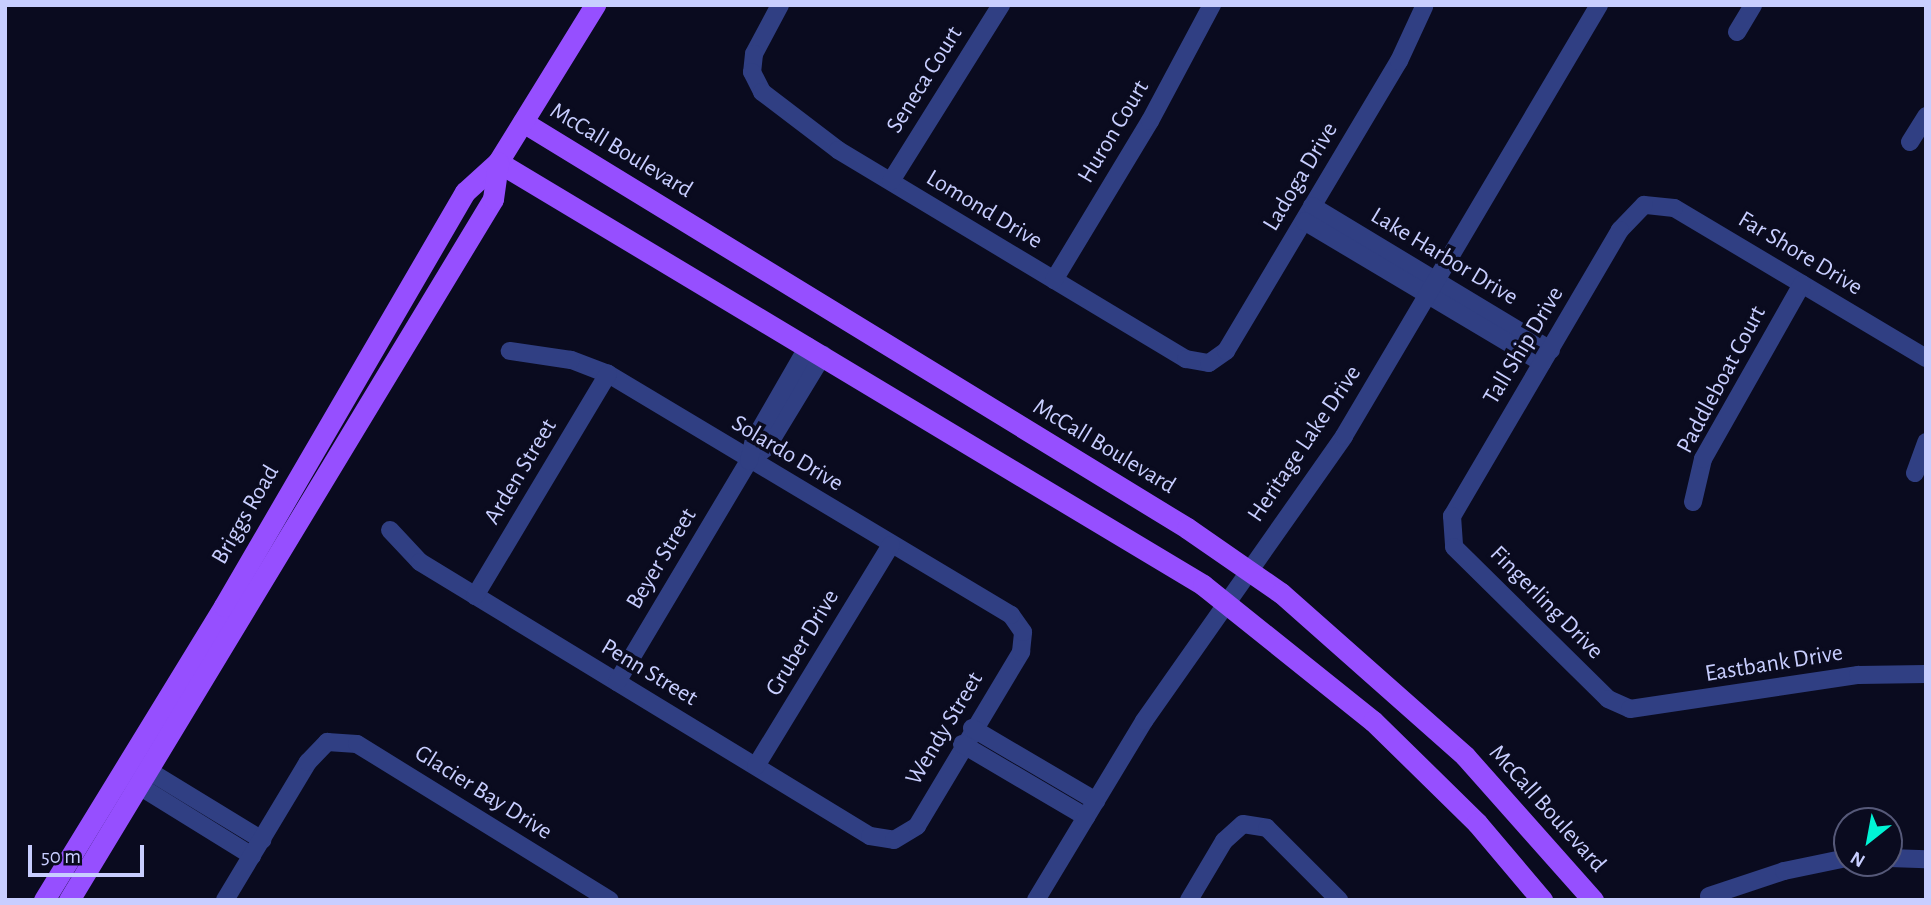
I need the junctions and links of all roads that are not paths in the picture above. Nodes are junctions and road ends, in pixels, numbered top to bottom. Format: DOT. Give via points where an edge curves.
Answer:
graph roads {
  1 [pos="594,5"];
  2 [pos="780,5"];
  3 [pos="1001,5"];
  4 [pos="1212,5"];
  5 [pos="1599,5"];
  6 [pos="1753,5"];
  7 [pos="1424,7"];
  8 [pos="1737,32"];
  9 [pos="1926,116"];
  10 [pos="523,122"];
  11 [pos="1910,142"];
  12 [pos="498,162"];
  13 [pos="891,181"];
  14 [pos="1644,205"];
  15 [pos="1308,213"];
  16 [pos="1054,281"];
  17 [pos="1801,284"];
  18 [pos="1432,289"];
  19 [pos="510,351"];
  20 [pos="815,351"];
  21 [pos="1546,357"];
  22 [pos="1926,358"];
  23 [pos="1209,363"];
  24 [pos="608,374"];
  25 [pos="1926,442"];
  26 [pos="749,461"];
  27 [pos="1915,473"];
  28 [pos="1693,502"];
  29 [pos="1452,516"];
  30 [pos="390,530"];
  31 [pos="891,545"];
  32 [pos="1248,570"];
  33 [pos="475,596"];
  34 [pos="1226,603"];
  35 [pos="1023,632"];
  36 [pos="1926,674"];
  37 [pos="617,682"];
  38 [pos="1630,709"];
  39 [pos="972,728"];
  40 [pos="962,744"];
  41 [pos="756,766"];
  42 [pos="135,773"];
  43 [pos="1096,801"];
  44 [pos="1086,817"];
  45 [pos="262,839"];
  46 [pos="894,840"];
  47 [pos="252,856"];
  48 [pos="1903,858"];
  49 [pos="1926,859"];
  50 [pos="1833,861"];
  51 [pos="1709,896"];
  52 [pos="44,900"];
  53 [pos="69,900"];
  54 [pos="225,900"];
  55 [pos="610,900"];
  56 [pos="1036,900"];
  57 [pos="1189,900"];
  58 [pos="1339,900"];
  59 [pos="1542,900"];
  60 [pos="1592,900"];
  1 -- 10 [label="main road, Briggs Road"];
  2 -- 13 [label="street, Lomond Drive" via="754,54 752,72 762,92 838,150"];
  3 -- 13 [label="street, Seneca Court"];
  4 -- 16 [label="street, Huron Court" via="1150,121"];
  5 -- 18 [label="street, Heritage Lake Drive"];
  6 -- 8 [label="street"];
  7 -- 15 [label="street, Ladoga Drive" via="1399,61"];
  9 -- 11 [label="street"];
  10 -- 12 [label="main road, Briggs Road"];
  10 -- 32 [label="main road, McCall Boulevard" via="1187,528"];
  12 -- 20 [label="main road"];
  12 -- 42 [label="main road, Briggs Road" via="493,199"];
  13 -- 16 [label="street, Lomond Drive"];
  14 -- 17 [label="street, Far Shore Drive" via="1674,208"];
  14 -- 21 [label="street, Tall Ship Drive" via="1620,230"];
  15 -- 18 [label="street, Lake Harbor Drive"];
  15 -- 23 [label="street, Ladoga Drive" via="1226,351"];
  16 -- 23 [label="street, Lomond Drive" via="1186,359"];
  17 -- 22 [label="street, Far Shore Drive"];
  17 -- 28 [label="street, Paddleboat Court" via="1703,459"];
  18 -- 21 [label="street, Lake Harbor Drive"];
  18 -- 32 [label="street, Heritage Lake Drive" via="1344,436"];
  19 -- 24 [label="street, Solardo Drive" via="571,360"];
  20 -- 26 [label="street, Beyer Street" via="754,440"];
  20 -- 34 [label="main road" via="1161,557"];
  21 -- 29 [label="street, Tall Ship Drive"];
  24 -- 26 [label="street, Solardo Drive"];
  24 -- 33 [label="street, Arden Street"];
  25 -- 27 [label="street"];
  26 -- 31 [label="street, Solardo Drive"];
  26 -- 37 [label="street, Beyer Street"];
  29 -- 38 [label="street, Fingerling Drive" via="1454,547 1608,699"];
  30 -- 33 [label="street, Penn Street" via="420,562"];
  31 -- 35 [label="street, Solardo Drive" via="1011,615"];
  31 -- 41 [label="street, Gruber Drive"];
  32 -- 34 [label="street, Heritage Lake Drive"];
  32 -- 60 [label="main road, McCall Boulevard" via="1346,647 1465,756"];
  33 -- 37 [label="street, Penn Street"];
  34 -- 43 [label="street, Heritage Lake Drive" via="1143,721"];
  34 -- 59 [label="main road" via="1373,721 1477,823"];
  35 -- 39 [label="street, Wendy Street" via="1021,652"];
  36 -- 38 [label="street, Eastbank Drive" via="1858,675"];
  37 -- 41 [label="street, Penn Street"];
  39 -- 40 [label="street, Wendy Street"];
  39 -- 43 [label="street"];
  40 -- 44 [label="street"];
  40 -- 46 [label="street, Wendy Street" via="917,826"];
  41 -- 46 [label="street, Penn Street" via="870,836"];
  42 -- 45 [label="street"];
  42 -- 47 [label="street"];
  42 -- 52 [label="main road, Briggs Road"];
  42 -- 53 [label="main road, Briggs Road"];
  43 -- 44 [label="street, Heritage Lake Drive"];
  44 -- 56 [label="street, Heritage Lake Drive"];
  45 -- 47 [label="street"];
  45 -- 55 [label="street, Glacier Bay Drive" via="308,762 327,742 357,744"];
  47 -- 54 [label="street"];
  48 -- 49 [label="street"];
  50 -- 51 [label="street" via="1784,871"];
  57 -- 58 [label="street" via="1224,841 1243,824 1267,828"];
}
